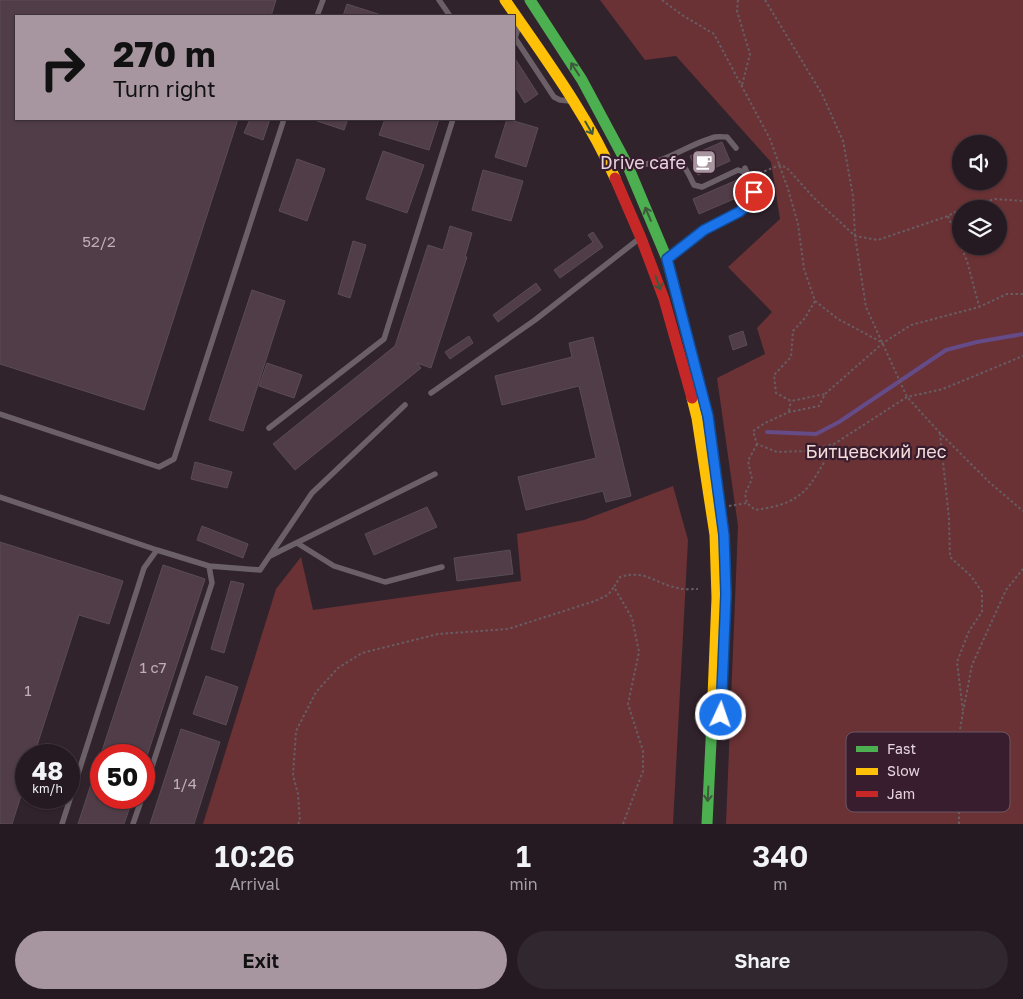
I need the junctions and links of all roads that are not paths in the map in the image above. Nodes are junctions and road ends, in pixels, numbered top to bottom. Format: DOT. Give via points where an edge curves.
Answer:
graph roads {
  1 [pos="323,0"];
  2 [pos="439,0"];
  3 [pos="505,0"];
  4 [pos="530,0"];
  5 [pos="318,15"];
  6 [pos="449,15"];
  7 [pos="284,120"];
  8 [pos="453,120"];
  9 [pos="736,148"];
  10 [pos="663,159"];
  11 [pos="627,164"];
  12 [pos="745,168"];
  13 [pos="749,178"];
  14 [pos="641,238"];
  15 [pos="667,259"];
  16 [pos="431,393"];
  17 [pos="405,405"];
  18 [pos="0,414"];
  19 [pos="269,428"];
  20 [pos="435,474"];
  21 [pos="0,497"];
  22 [pos="297,543"];
  23 [pos="157,550"];
  24 [pos="268,557"];
  25 [pos="209,566"];
  26 [pos="442,568"];
  27 [pos="155,758"];
  28 [pos="138,809"];
  29 [pos="62,824"];
  30 [pos="133,824"];
  31 [pos="707,824"];
  32 [pos="716,824"];
  1 -- 5 [label="lane"];
  2 -- 6 [label="lane"];
  3 -- 14 [label="main road, one-way" via="574,102 608,162"];
  11 -- 4 [label="main road, one-way" via="582,80"];
  7 -- 18 [label="lane" via="174,459 159,467"];
  8 -- 19 [label="lane" via="384,339"];
  9 -- 10 [label="lane" via="727,137 713,137"];
  10 -- 11 [label="lane" via="640,166"];
  10 -- 13 [label="lane" via="676,160 684,166 694,185 702,187 738,170"];
  15 -- 11 [label="main road, one-way"];
  12 -- 13 [label="lane"];
  13 -- 15 [label="lane" via="754,192 750,203 704,230"];
  14 -- 16 [label="lane" via="535,320"];
  14 -- 31 [label="main road, one-way" via="664,299 697,418 715,536 717,598"];
  15 -- 32 [label="main road" via="708,416 724,535 726,594"];
  17 -- 24 [label="lane" via="312,493"];
  20 -- 22 [label="lane"];
  21 -- 23 [label="lane"];
  22 -- 24 [label="lane"];
  22 -- 26 [label="lane" via="334,566 385,582"];
  23 -- 25 [label="lane"];
  23 -- 29 [label="lane" via="144,568"];
  24 -- 25 [label="lane" via="260,570"];
  25 -- 27 [label="lane" via="212,584"];
  28 -- 30 [label="lane"];
}
